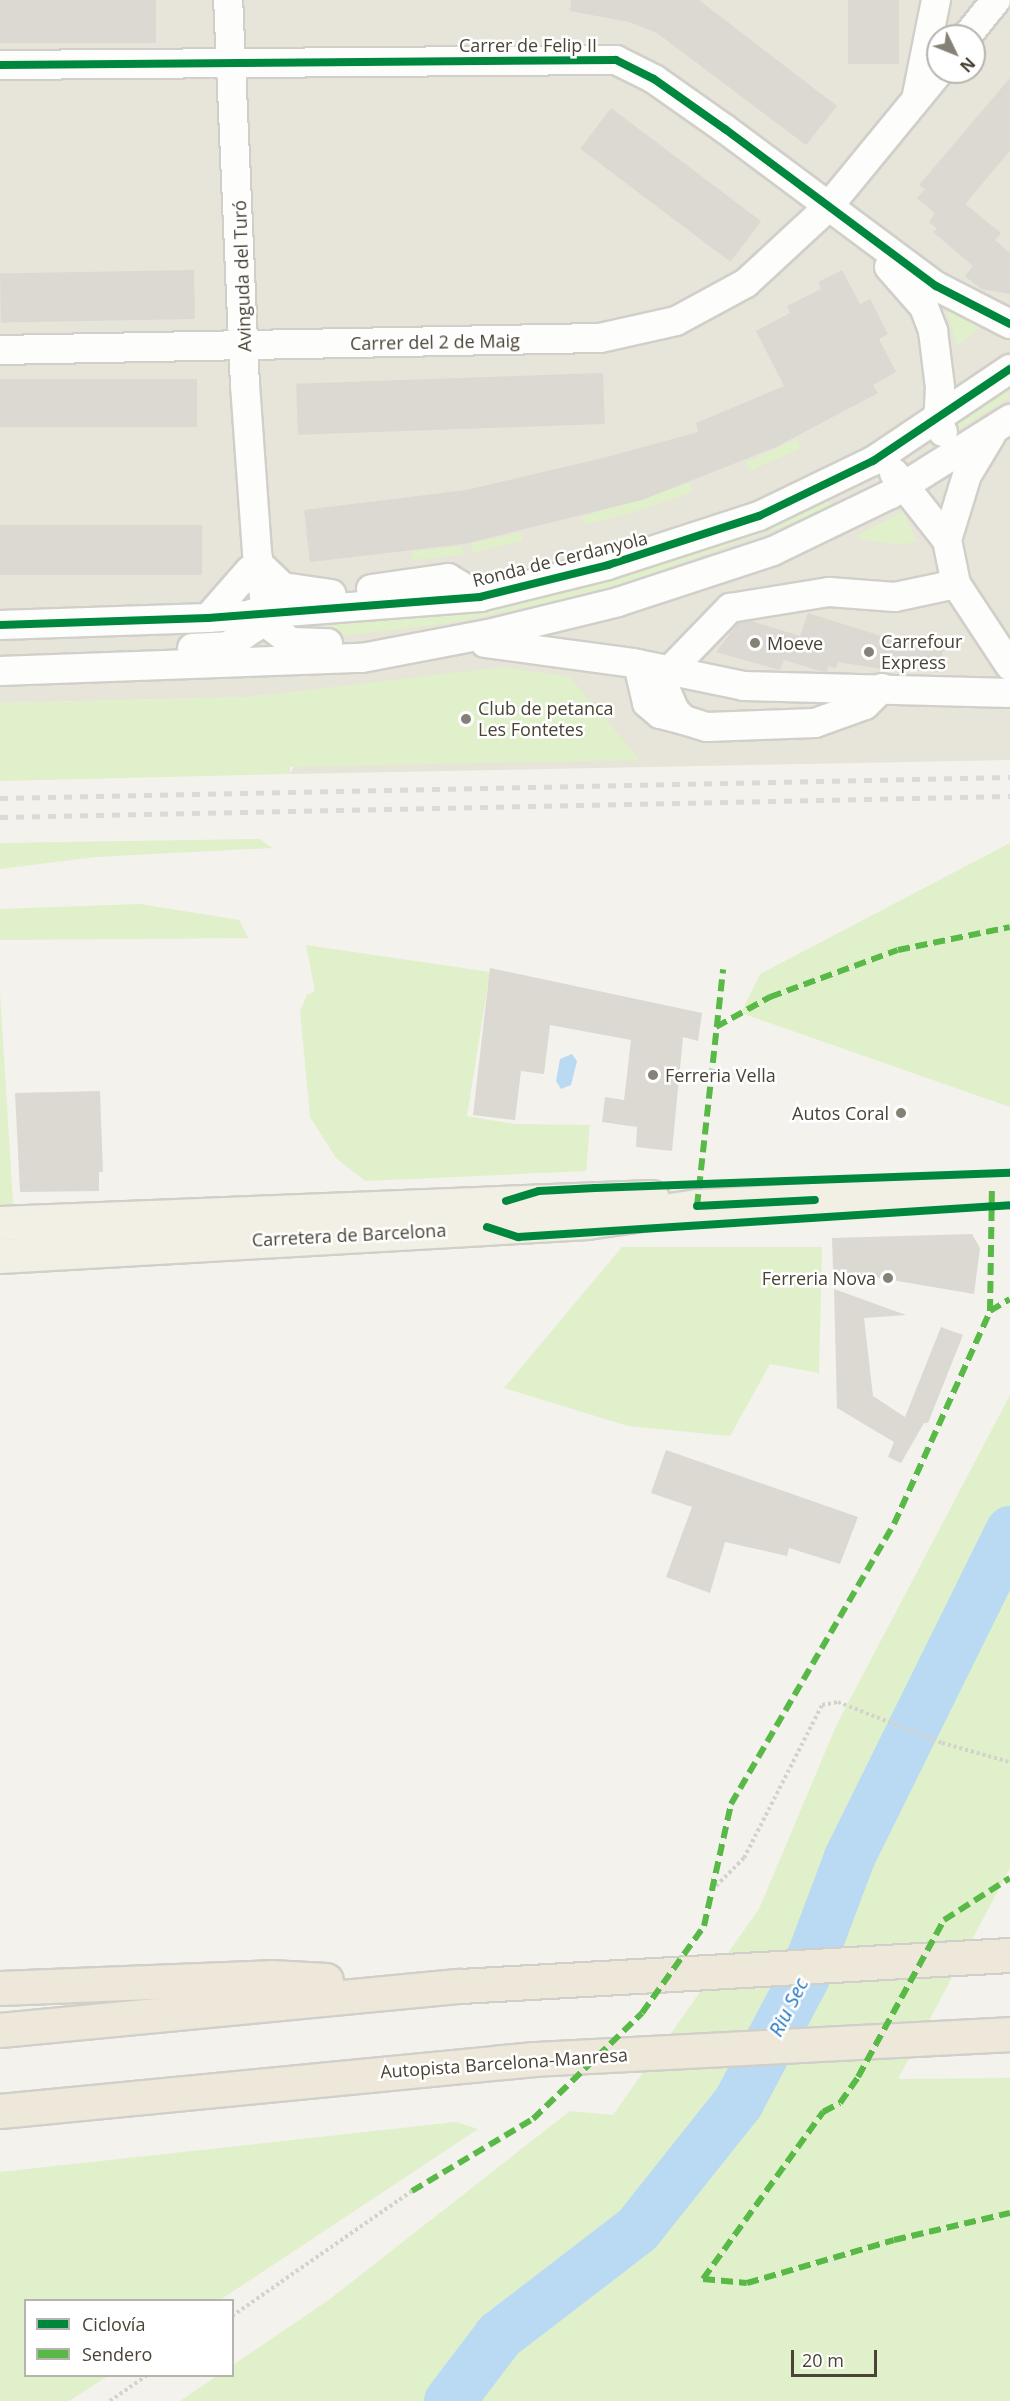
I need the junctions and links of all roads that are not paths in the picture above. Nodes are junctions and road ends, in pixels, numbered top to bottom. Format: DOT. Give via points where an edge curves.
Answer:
graph roads {
  1 [pos="228,0"];
  2 [pos="936,0"];
  3 [pos="996,0"];
  4 [pos="977,24"];
  5 [pos="233,62"];
  6 [pos="0,65"];
  7 [pos="929,84"];
  8 [pos="916,101"];
  9 [pos="828,207"];
  10 [pos="1010,324"];
  11 [pos="245,345"];
  12 [pos="0,350"];
  13 [pos="1010,369"];
  14 [pos="938,421"];
  15 [pos="993,431"];
  16 [pos="873,461"];
  17 [pos="907,485"];
  18 [pos="947,540"];
  19 [pos="256,563"];
  20 [pos="956,584"];
  21 [pos="480,597"];
  22 [pos="259,612"];
  23 [pos="208,618"];
  24 [pos="0,626"];
  25 [pos="504,630"];
  26 [pos="450,641"];
  27 [pos="0,661"];
  28 [pos="1010,666"];
  29 [pos="654,668"];
  30 [pos="0,671"];
  31 [pos="882,688"];
  32 [pos="1010,693"];
  33 [pos="1010,1189"];
  34 [pos="698,1206"];
  35 [pos="299,1209"];
  36 [pos="0,1223"];
  37 [pos="437,1231"];
  38 [pos="193,1245"];
  39 [pos="0,1256"];
  40 [pos="1003,1955"];
  41 [pos="460,1986"];
  42 [pos="0,1988"];
  43 [pos="0,2030"];
  44 [pos="1010,2034"];
  45 [pos="0,2111"];
  1 -- 5 [label="street, Avinguda del Turó"];
  2 -- 8 [label="street"];
  3 -- 4 [label="street"];
  5 -- 6 [label="street, Carrer de Felip II"];
  5 -- 9 [label="street, Carrer de Felip II" via="616,60 654,79"];
  5 -- 11 [label="street, Avinguda del Turó"];
  7 -- 8 [label="street, Carrer del 2 de Maig"];
  8 -- 9 [label="street, Carrer del 2 de Maig"];
  9 -- 10 [label="street, Carrer de Felip II" via="936,286"];
  9 -- 11 [label="street, Carrer del 2 de Maig" via="746,283 676,321 636,333 600,338"];
  9 -- 14 [label="street, Carrer de Felip II" via="924,307 937,358"];
  11 -- 12 [label="street, Carrer del 2 de Maig"];
  11 -- 19 [label="street, Avinguda del Turó"];
  13 -- 14 [label="street, Ronda de Cerdanyola"];
  14 -- 15 [label="street" via="945,435"];
  14 -- 16 [label="street, Ronda de Cerdanyola"];
  15 -- 17 [label="street"];
  15 -- 18 [label="street" via="967,475"];
  16 -- 17 [label="street"];
  16 -- 21 [label="street, Ronda de Cerdanyola" via="759,516 608,565"];
  17 -- 18 [label="street"];
  17 -- 25 [label="street" via="773,551 618,602"];
  18 -- 20 [label="street"];
  19 -- 21 [label="street, Ronda de Cerdanyola" via="283,587 321,596 447,578"];
  19 -- 22 [label="street, Avinguda del Turó"];
  19 -- 23 [label="street"];
  20 -- 28 [label="street"];
  20 -- 29 [label="street" via="895,597 829,592 730,608"];
  21 -- 22 [label="street, Ronda de Cerdanyola"];
  22 -- 23 [label="street, Ronda de Cerdanyola"];
  22 -- 25 [label="street" via="291,642 380,642"];
  22 -- 27 [label="street" via="254,628 228,646 21,653"];
  23 -- 24 [label="street, Ronda de Cerdanyola"];
  25 -- 26 [label="street"];
  26 -- 29 [label="street" via="522,646"];
  26 -- 30 [label="street" via="362,658"];
  29 -- 31 [label="street" via="789,689"];
  29 -- 31 [label="street" via="647,703 660,714 706,727 815,723 866,705"];
  31 -- 32 [label="street"];
  33 -- 34 [label="main road, Carretera de Barcelona"];
  34 -- 35 [label="main road, Carretera de Barcelona" via="644,1196"];
  34 -- 37 [label="main road, Carretera de Barcelona" via="644,1217"];
  35 -- 36 [label="main road, Carretera de Barcelona"];
  35 -- 37 [label="main road" via="315,1219 411,1223"];
  35 -- 38 [label="main road" via="272,1226 230,1230"];
  37 -- 38 [label="main road, Carretera de Barcelona"];
  38 -- 39 [label="main road, Carretera de Barcelona"];
  40 -- 41 [label="highway"];
  41 -- 42 [label="highway" via="270,1977"];
  41 -- 43 [label="highway"];
  44 -- 45 [label="highway, Autopista Barcelona-Manresa" via="534,2059"];
}
